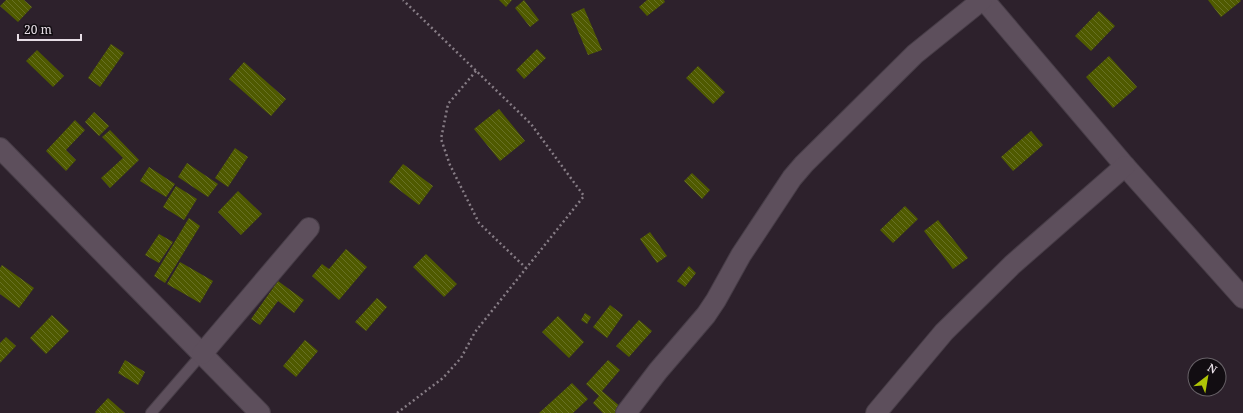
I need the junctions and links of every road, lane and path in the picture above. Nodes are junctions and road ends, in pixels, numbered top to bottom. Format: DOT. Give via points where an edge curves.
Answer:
graph roads {
  1 [pos="403,0"];
  2 [pos="983,0"];
  3 [pos="476,71"];
  4 [pos="0,148"];
  5 [pos="1125,166"];
  6 [pos="309,228"];
  7 [pos="526,268"];
  8 [pos="1243,298"];
  9 [pos="202,354"];
  10 [pos="151,413"];
  11 [pos="260,413"];
  12 [pos="397,413"];
  13 [pos="626,413"];
  14 [pos="876,413"];
  1 -- 3 [label="path"];
  2 -- 5 [label="street"];
  2 -- 13 [label="street" via="915,54 804,164 741,255 709,310"];
  3 -- 7 [label="path" via="448,104 441,139 450,166 479,223"];
  3 -- 7 [label="path" via="532,124 584,196"];
  4 -- 9 [label="street"];
  5 -- 8 [label="street"];
  5 -- 14 [label="street" via="1012,265 944,332"];
  6 -- 9 [label="street"];
  7 -- 12 [label="path" via="475,332 461,358 448,374"];
  9 -- 10 [label="lane"];
  9 -- 11 [label="street"];
}
